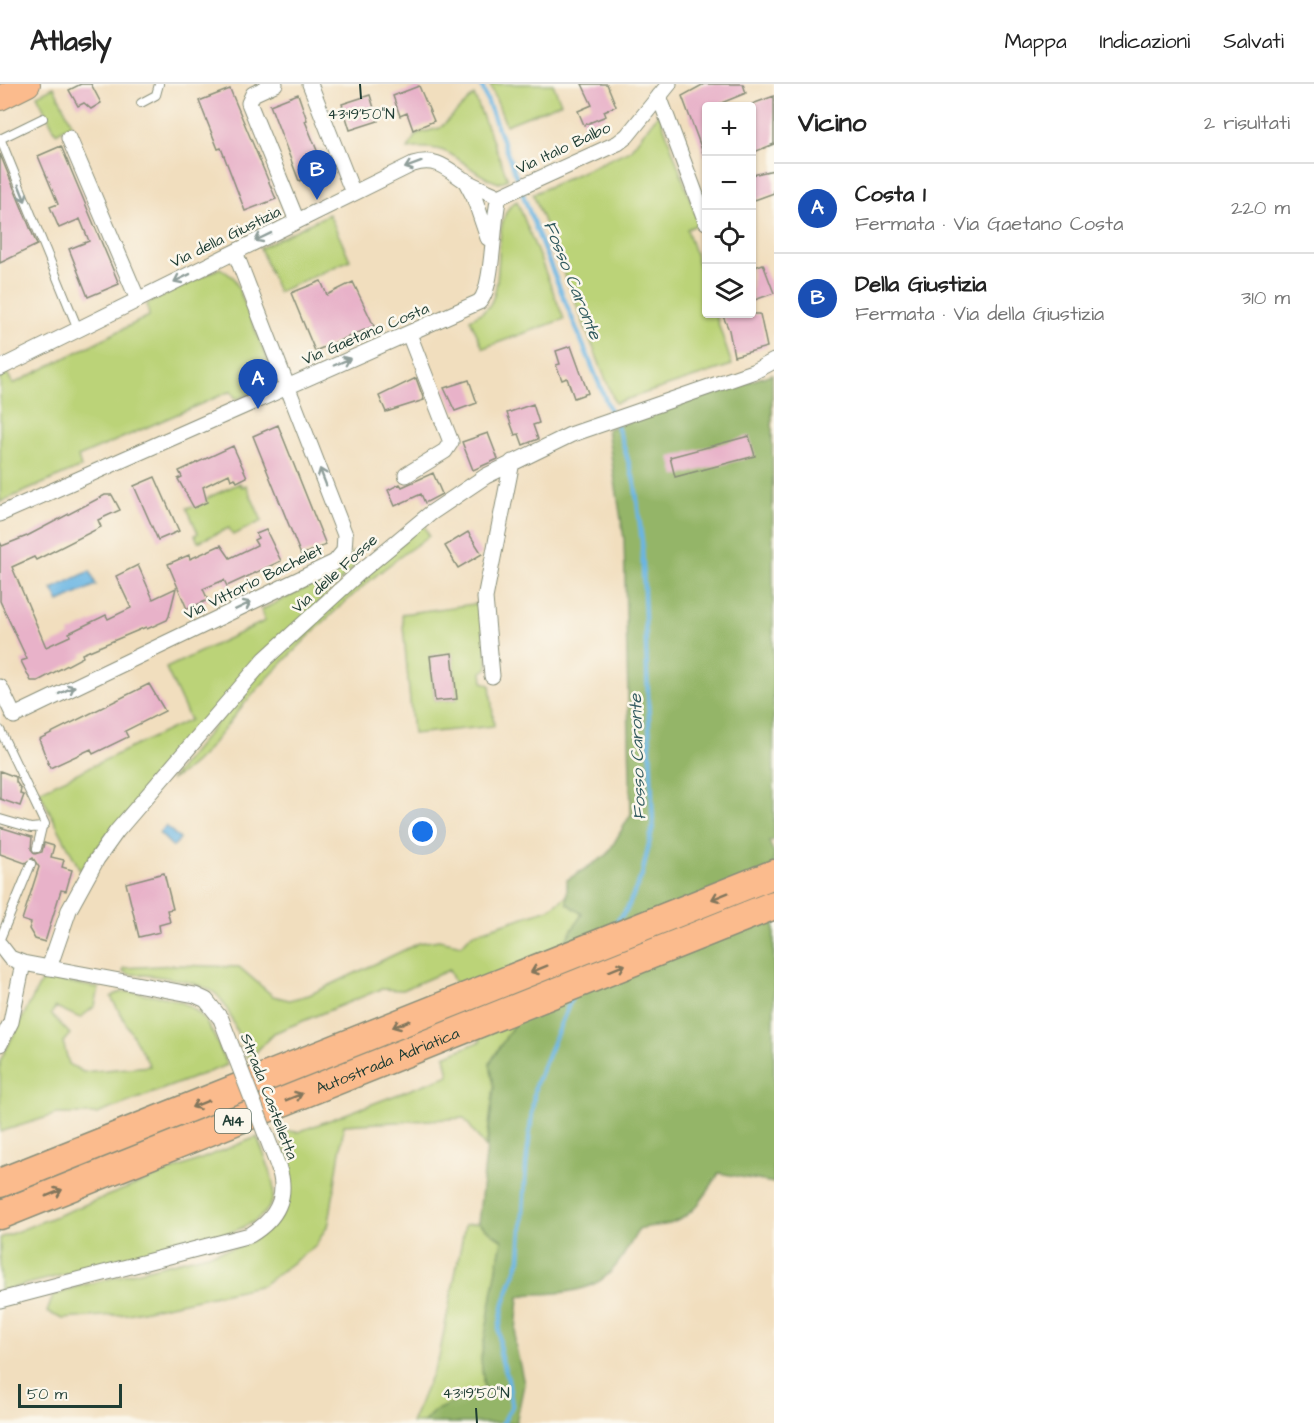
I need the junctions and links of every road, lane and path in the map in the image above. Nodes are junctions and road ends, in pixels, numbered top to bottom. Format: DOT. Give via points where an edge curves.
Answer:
graph roads {
  1 [pos="28,84"];
  2 [pos="159,84"];
  3 [pos="275,84"];
  4 [pos="310,84"];
  5 [pos="662,89"];
  6 [pos="0,98"];
  7 [pos="141,103"];
  8 [pos="43,118"];
  9 [pos="0,138"];
  10 [pos="69,138"];
  11 [pos="465,180"];
  12 [pos="353,193"];
  13 [pos="505,194"];
  14 [pos="702,210"];
  15 [pos="297,221"];
  16 [pos="490,249"];
  17 [pos="235,252"];
  18 [pos="138,300"];
  19 [pos="78,329"];
  20 [pos="409,334"];
  21 [pos="774,362"];
  22 [pos="2,365"];
  23 [pos="288,385"];
  24 [pos="512,462"];
  25 [pos="406,474"];
  26 [pos="0,514"];
  27 [pos="492,676"];
  28 [pos="0,687"];
  29 [pos="0,730"];
  30 [pos="0,819"];
  31 [pos="42,827"];
  32 [pos="37,848"];
  33 [pos="31,864"];
  34 [pos="774,874"];
  35 [pos="774,905"];
  36 [pos="1,949"];
  37 [pos="23,963"];
  38 [pos="49,968"];
  39 [pos="460,1015"];
  40 [pos="0,1044"];
  41 [pos="0,1183"];
  42 [pos="0,1215"];
  43 [pos="0,1300"];
  1 -- 6 [label="main road"];
  2 -- 7 [label="lane" via="156,95"];
  3 -- 15 [label="street" via="253,94 249,103"];
  4 -- 12 [label="street"];
  5 -- 13 [label="street, Via Italo Balbo" via="627,136"];
  5 -- 14 [label="street, Via Italo Balbo"];
  8 -- 9 [label="lane"];
  9 -- 19 [label="lane, one-way"];
  10 -- 18 [label="street"];
  11 -- 12 [label="street, Via della Giustizia, one-way" via="443,164 419,162"];
  11 -- 13 [label="street, Via della Giustizia"];
  11 -- 16 [label="street"];
  12 -- 15 [label="street, Via della Giustizia"];
  13 -- 16 [label="street, Via Gaetano Costa" via="494,213"];
  15 -- 17 [label="street, Via della Giustizia, one-way"];
  16 -- 20 [label="street, Via Gaetano Costa" via="489,284 484,298"];
  17 -- 18 [label="street, Via della Giustizia, one-way"];
  17 -- 23 [label="street"];
  18 -- 19 [label="street, Via della Giustizia"];
  19 -- 22 [label="street, Via della Giustizia"];
  23 -- 20 [label="street, Via Gaetano Costa, one-way"];
  20 -- 25 [label="street" via="451,442 445,451"];
  21 -- 24 [label="street, Via delle Fosse" via="570,435"];
  23 -- 26 [label="street, Via Gaetano Costa"];
  28 -- 23 [label="street, Via Vittorio Bachelet, one-way" via="14,716 340,558 345,535"];
  24 -- 27 [label="street" via="485,598"];
  24 -- 38 [label="street, Via delle Fosse" via="430,513 265,659 97,859 69,910"];
  29 -- 31 [label="lane" via="44,817"];
  30 -- 31 [label="lane" via="31,828"];
  31 -- 32 [label="lane"];
  33 -- 36 [label="lane"];
  34 -- 39 [label="highway, Autostrada Adriatica / A14, one-way"];
  39 -- 35 [label="highway, Autostrada Adriatica / A14, one-way"];
  36 -- 37 [label="street, Strada Castelletta"];
  37 -- 38 [label="street, Strada Castelletta"];
  37 -- 40 [label="street" via="11,1022"];
  38 -- 43 [label="street, Strada Castelletta, bridge" via="206,1000 221,1019 279,1166 283,1187 280,1205 268,1222 250,1235"];
  39 -- 41 [label="highway, Autostrada Adriatica / A14, one-way"];
  42 -- 39 [label="highway, Autostrada Adriatica / A14, one-way"];
}
